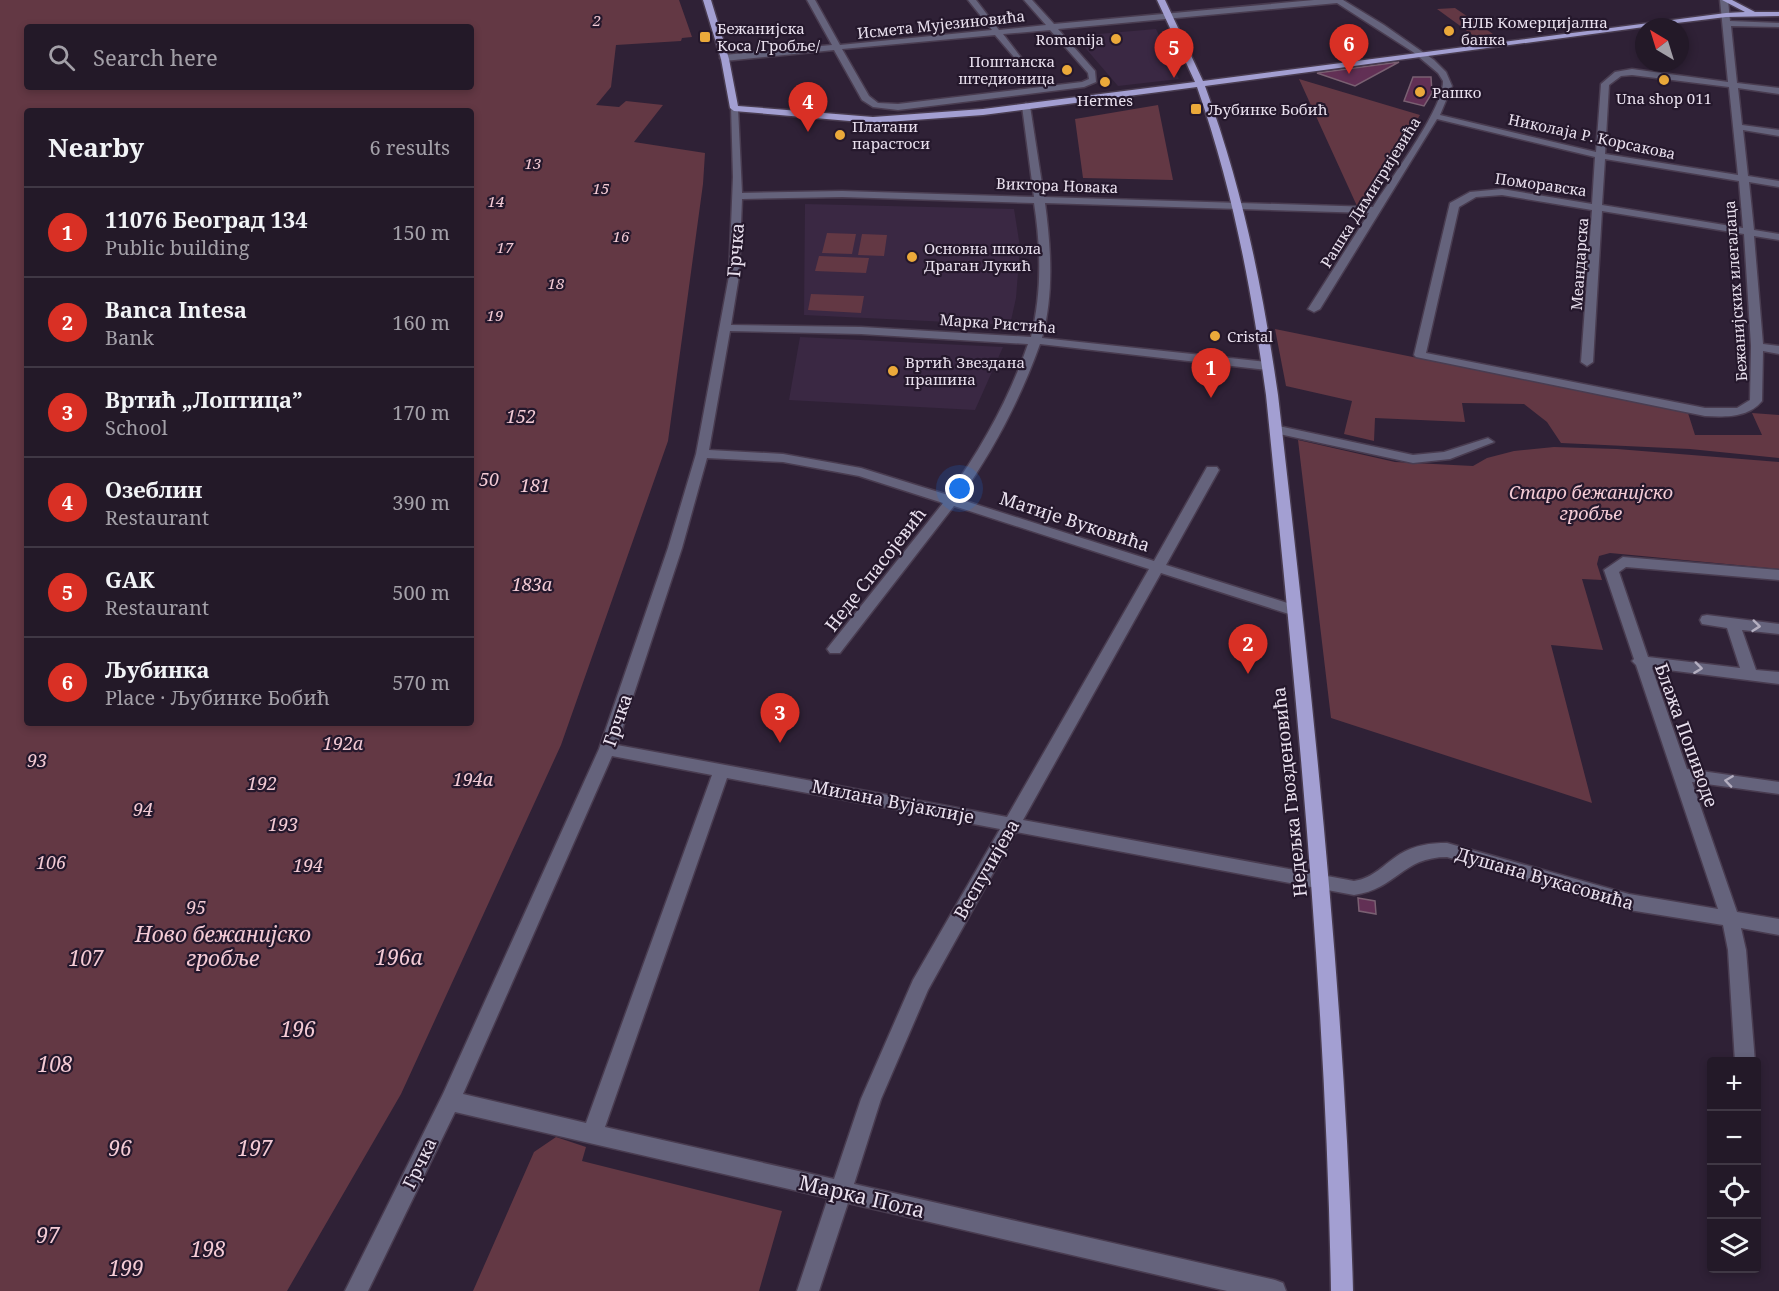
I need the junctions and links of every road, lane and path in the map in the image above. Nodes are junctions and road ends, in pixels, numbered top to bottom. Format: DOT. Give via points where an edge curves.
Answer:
graph roads {
  1 [pos="707,0"];
  2 [pos="811,0"];
  3 [pos="972,0"];
  4 [pos="1028,0"];
  5 [pos="1161,0"];
  6 [pos="1339,0"];
  7 [pos="1725,0"];
  8 [pos="1760,14"];
  9 [pos="1779,14"];
  10 [pos="1169,16"];
  11 [pos="1727,19"];
  12 [pos="1779,25"];
  13 [pos="1053,27"];
  14 [pos="998,32"];
  15 [pos="838,48"];
  16 [pos="1420,53"];
  17 [pos="724,58"];
  18 [pos="1019,60"];
  19 [pos="1199,82"];
  20 [pos="1733,85"];
  21 [pos="1779,91"];
  22 [pos="1026,106"];
  23 [pos="734,108"];
  24 [pos="1435,116"];
  25 [pos="1738,127"];
  26 [pos="1779,133"];
  27 [pos="1602,156"];
  28 [pos="1744,180"];
  29 [pos="1779,184"];
  30 [pos="738,196"];
  31 [pos="1040,200"];
  32 [pos="1238,206"];
  33 [pos="1599,207"];
  34 [pos="1376,210"];
  35 [pos="1749,232"];
  36 [pos="1779,237"];
  37 [pos="1314,309"];
  38 [pos="725,328"];
  39 [pos="1035,340"];
  40 [pos="1757,346"];
  41 [pos="1779,350"];
  42 [pos="1420,355"];
  43 [pos="1587,362"];
  44 [pos="1268,366"];
  45 [pos="1274,429"];
  46 [pos="1488,442"];
  47 [pos="702,454"];
  48 [pos="1212,470"];
  49 [pos="951,501"];
  50 [pos="1158,568"];
  51 [pos="1779,575"];
  52 [pos="1292,610"];
  53 [pos="1707,620"];
  54 [pos="1733,624"];
  55 [pos="1779,628"];
  56 [pos="835,650"];
  57 [pos="1640,661"];
  58 [pos="1750,674"];
  59 [pos="1779,678"];
  60 [pos="607,749"];
  61 [pos="722,769"];
  62 [pos="1679,774"];
  63 [pos="1779,788"];
  64 [pos="1011,824"];
  65 [pos="1320,881"];
  66 [pos="1730,918"];
  67 [pos="1779,927"];
  68 [pos="1744,1057"];
  69 [pos="450,1101"];
  70 [pos="593,1133"];
  71 [pos="839,1191"];
  72 [pos="356,1291"];
  73 [pos="808,1291"];
  74 [pos="1275,1291"];
  75 [pos="1342,1291"];
  1 -- 17 [label="main road"];
  2 -- 15 [label="street"];
  3 -- 14 [label="street"];
  4 -- 13 [label="street"];
  5 -- 10 [label="main road, Недељка Гвозденовића"];
  6 -- 10 [label="street, Исмета Мујезиновића"];
  6 -- 16 [label="street, Рашка Димитријевића"];
  7 -- 8 [label="main road"];
  7 -- 11 [label="street, Бежанијских илегалаца"];
  8 -- 9 [label="main road"];
  8 -- 11 [label="main road"];
  10 -- 13 [label="street, Исмета Мујезиновића"];
  10 -- 19 [label="main road, Недељка Гвозденовића"];
  11 -- 12 [label="street"];
  11 -- 16 [label="main road"];
  11 -- 20 [label="street, Бежанијских илегалаца"];
  13 -- 14 [label="street, Исмета Мујезиновића"];
  13 -- 15 [label="street" via="1092,72 1093,80 949,102 881,106 865,98"];
  14 -- 15 [label="street, Исмета Мујезиновића"];
  14 -- 18 [label="street"];
  15 -- 17 [label="street, Исмета Мујезиновића"];
  16 -- 19 [label="main road"];
  16 -- 24 [label="street, Рашка Димитријевића" via="1435,64 1447,82 1445,97"];
  17 -- 23 [label="main road"];
  19 -- 22 [label="main road"];
  19 -- 32 [label="main road, Недељка Гвозденовића"];
  20 -- 21 [label="street, Меандарска"];
  20 -- 25 [label="street, Бежанијских илегалаца"];
  20 -- 27 [label="street, Меандарска" via="1644,72 1611,78 1604,88"];
  22 -- 23 [label="main road" via="884,120"];
  22 -- 31 [label="street, Неде Спасојевић"];
  23 -- 30 [label="street, Грчка"];
  24 -- 27 [label="street, Николаја Р. Корсакова"];
  24 -- 34 [label="street, Рашка Димитријевића"];
  25 -- 26 [label="street"];
  25 -- 28 [label="street, Бежанијских илегалаца"];
  27 -- 28 [label="street, Николаја Р. Корсакова"];
  27 -- 33 [label="street, Меандарска"];
  28 -- 29 [label="street, Николаја Р. Корсакова"];
  28 -- 35 [label="street, Бежанијских илегалаца"];
  30 -- 31 [label="street, Виктора Новака" via="842,194"];
  30 -- 38 [label="street, Грчка" via="734,276"];
  31 -- 32 [label="street, Виктора Новака"];
  31 -- 39 [label="street, Неде Спасојевић" via="1045,284"];
  32 -- 34 [label="street, Виктора Новака"];
  32 -- 44 [label="main road, Недељка Гвозденовића"];
  33 -- 35 [label="street, Поморавска"];
  33 -- 42 [label="street, Поморавска" via="1486,192 1465,197 1454,205"];
  33 -- 43 [label="street, Меандарска"];
  34 -- 37 [label="street, Рашка Димитријевића"];
  35 -- 36 [label="street, Поморавска"];
  35 -- 40 [label="street, Бежанијских илегалаца"];
  38 -- 39 [label="street, Марка Ристића" via="889,331"];
  38 -- 47 [label="street, Грчка"];
  39 -- 44 [label="street, Марка Ристића"];
  39 -- 49 [label="street, Неде Спасојевић" via="1010,406"];
  40 -- 41 [label="street"];
  40 -- 42 [label="street, Бежанијских илегалаца" via="1756,401 1746,409 1720,412 1697,411"];
  44 -- 45 [label="main road, Недељка Гвозденовића"];
  45 -- 46 [label="street" via="1413,459 1445,456"];
  45 -- 52 [label="main road, Недељка Гвозденовића"];
  47 -- 49 [label="street, Матије Вуковића" via="783,458 840,467"];
  47 -- 60 [label="street, Грчка" via="675,548"];
  48 -- 50 [label="street, Веспучијева"];
  49 -- 50 [label="street, Матије Вуковића"];
  49 -- 56 [label="street, Неде Спасојевић"];
  50 -- 52 [label="street, Матије Вуковића"];
  50 -- 64 [label="street, Веспучијева"];
  51 -- 57 [label="street, Блажа Попиводе" via="1623,562 1615,565 1611,570"];
  52 -- 65 [label="main road, Недељка Гвозденовића"];
  53 -- 54 [label="street"];
  54 -- 55 [label="street, one-way"];
  54 -- 58 [label="street"];
  57 -- 58 [label="street, one-way"];
  57 -- 62 [label="street, Блажа Попиводе"];
  58 -- 59 [label="street"];
  60 -- 61 [label="street, Милана Вујаклије"];
  60 -- 69 [label="street, Грчка"];
  61 -- 64 [label="street, Милана Вујаклије"];
  61 -- 70 [label="street"];
  63 -- 62 [label="street, one-way"];
  62 -- 66 [label="street, Блажа Попиводе"];
  64 -- 65 [label="street, Милана Вујаклије"];
  64 -- 71 [label="street, Веспучијева" via="920,986 871,1099"];
  65 -- 66 [label="street, Душана Вукасовића" via="1360,888 1377,881 1414,853 1437,849 1629,902"];
  65 -- 75 [label="main road, Недељка Гвозденовића" via="1336,1114"];
  66 -- 67 [label="street, Душана Вукасовића"];
  66 -- 68 [label="street, Блажа Попиводе" via="1737,950"];
  69 -- 70 [label="street, Марка Пола"];
  69 -- 72 [label="street, Грчка"];
  70 -- 71 [label="street, Марка Пола"];
  71 -- 73 [label="street, Веспучијева"];
  71 -- 74 [label="street, Марка Пола"];
}
